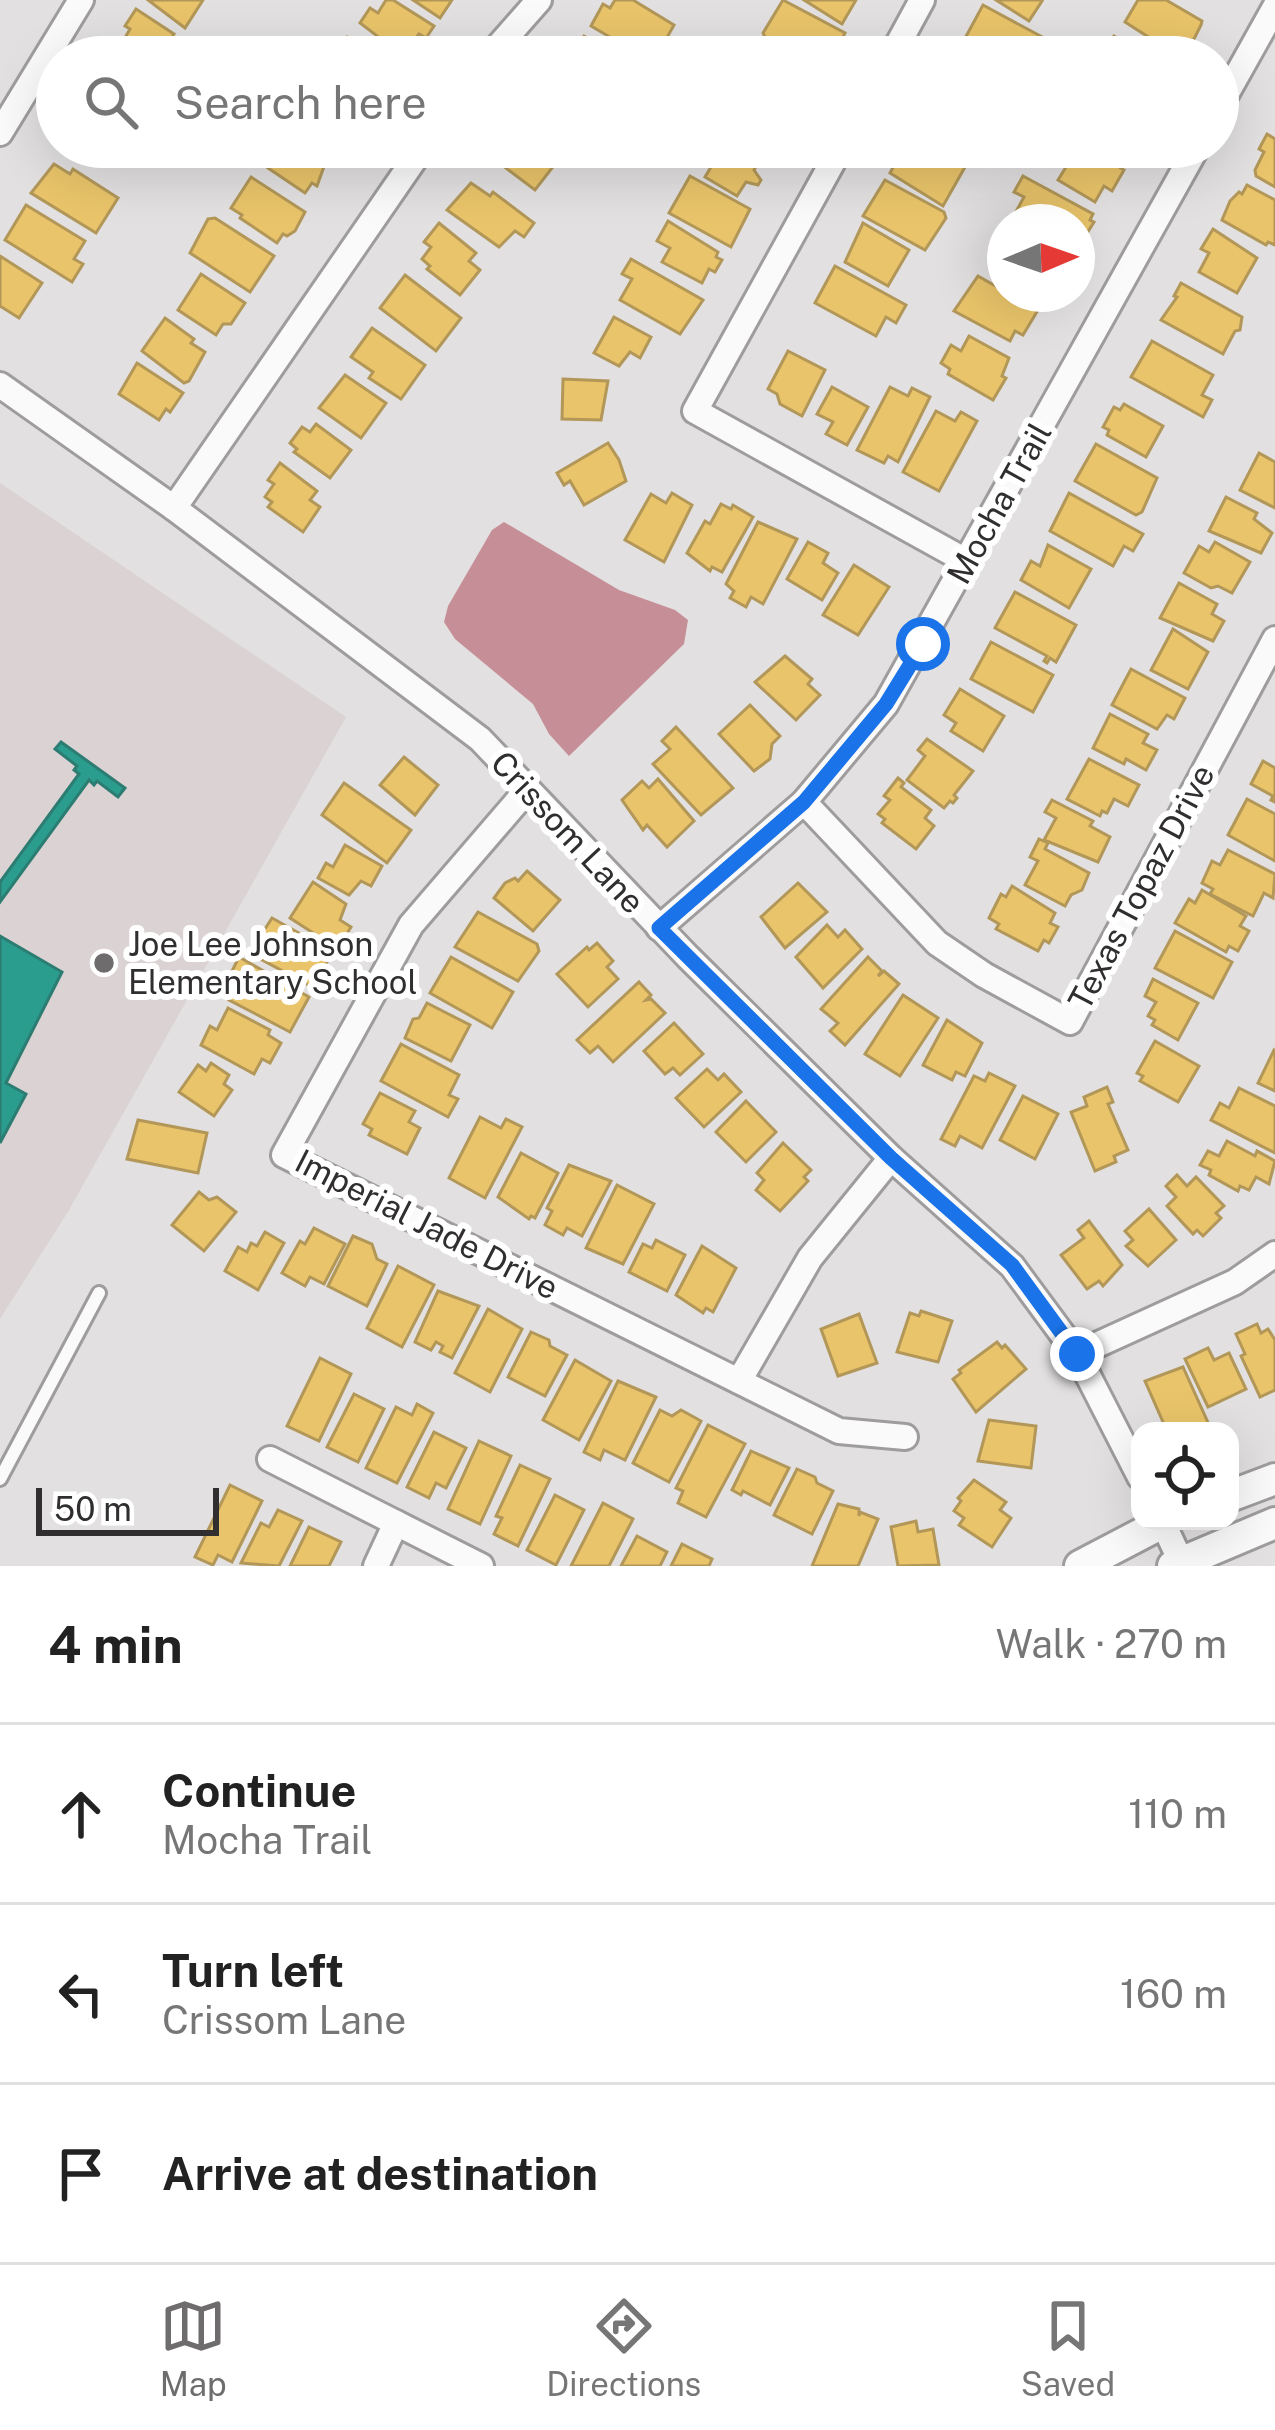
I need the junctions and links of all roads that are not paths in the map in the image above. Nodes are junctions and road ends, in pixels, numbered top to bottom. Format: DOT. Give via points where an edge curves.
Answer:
graph roads {
  1 [pos="81,0"];
  2 [pos="539,0"];
  3 [pos="922,0"];
  4 [pos="1275,7"];
  5 [pos="59,36"];
  6 [pos="507,36"];
  7 [pos="902,36"];
  8 [pos="1239,71"];
  9 [pos="36,74"];
  10 [pos="0,133"];
  11 [pos="409,168"];
  12 [pos="829,168"];
  13 [pos="1185,168"];
  14 [pos="0,385"];
  15 [pos="174,508"];
  16 [pos="966,561"];
  17 [pos="1275,638"];
  18 [pos="528,789"];
  19 [pos="804,802"];
  20 [pos="659,928"];
  21 [pos="891,1158"];
  22 [pos="1275,1255"];
  23 [pos="99,1292"];
  24 [pos="1077,1354"];
  25 [pos="739,1381"];
  26 [pos="904,1437"];
  27 [pos="270,1459"];
  28 [pos="1131,1459"];
  29 [pos="0,1479"];
  30 [pos="1275,1479"];
  31 [pos="1239,1493"];
  32 [pos="1275,1522"];
  33 [pos="396,1523"];
  34 [pos="1148,1530"];
  35 [pos="1166,1530"];
  36 [pos="1178,1565"];
  37 [pos="376,1566"];
  38 [pos="481,1566"];
  39 [pos="1080,1566"];
  1 -- 5 [label="street"];
  2 -- 6 [label="street"];
  3 -- 7 [label="street"];
  4 -- 8 [label="street"];
  9 -- 10 [label="street"];
  11 -- 15 [label="street"];
  12 -- 16 [label="street" via="695,410"];
  13 -- 16 [label="street, Mocha Trail"];
  14 -- 15 [label="street, Crissom Lane"];
  15 -- 18 [label="street, Crissom Lane" via="480,739"];
  16 -- 19 [label="street, Mocha Trail" via="886,704"];
  17 -- 19 [label="street, Texas Topaz Drive" via="1070,1022 937,943"];
  18 -- 20 [label="street, Crissom Lane"];
  18 -- 25 [label="street, Imperial Jade Drive" via="411,925 284,1155"];
  19 -- 20 [label="street, Mocha Trail"];
  20 -- 21 [label="street, Crissom Lane"];
  21 -- 24 [label="street, Crissom Lane" via="1012,1265"];
  21 -- 25 [label="street" via="810,1258"];
  22 -- 24 [label="street" via="1235,1282"];
  23 -- 29 [label="lane"];
  24 -- 28 [label="street, Crissom Lane"];
  25 -- 26 [label="street, Imperial Jade Drive" via="839,1431"];
  27 -- 33 [label="street"];
  30 -- 31 [label="street"];
  32 -- 36 [label="street"];
  33 -- 37 [label="street"];
  33 -- 38 [label="street"];
  34 -- 39 [label="street"];
  35 -- 36 [label="street"];
}
